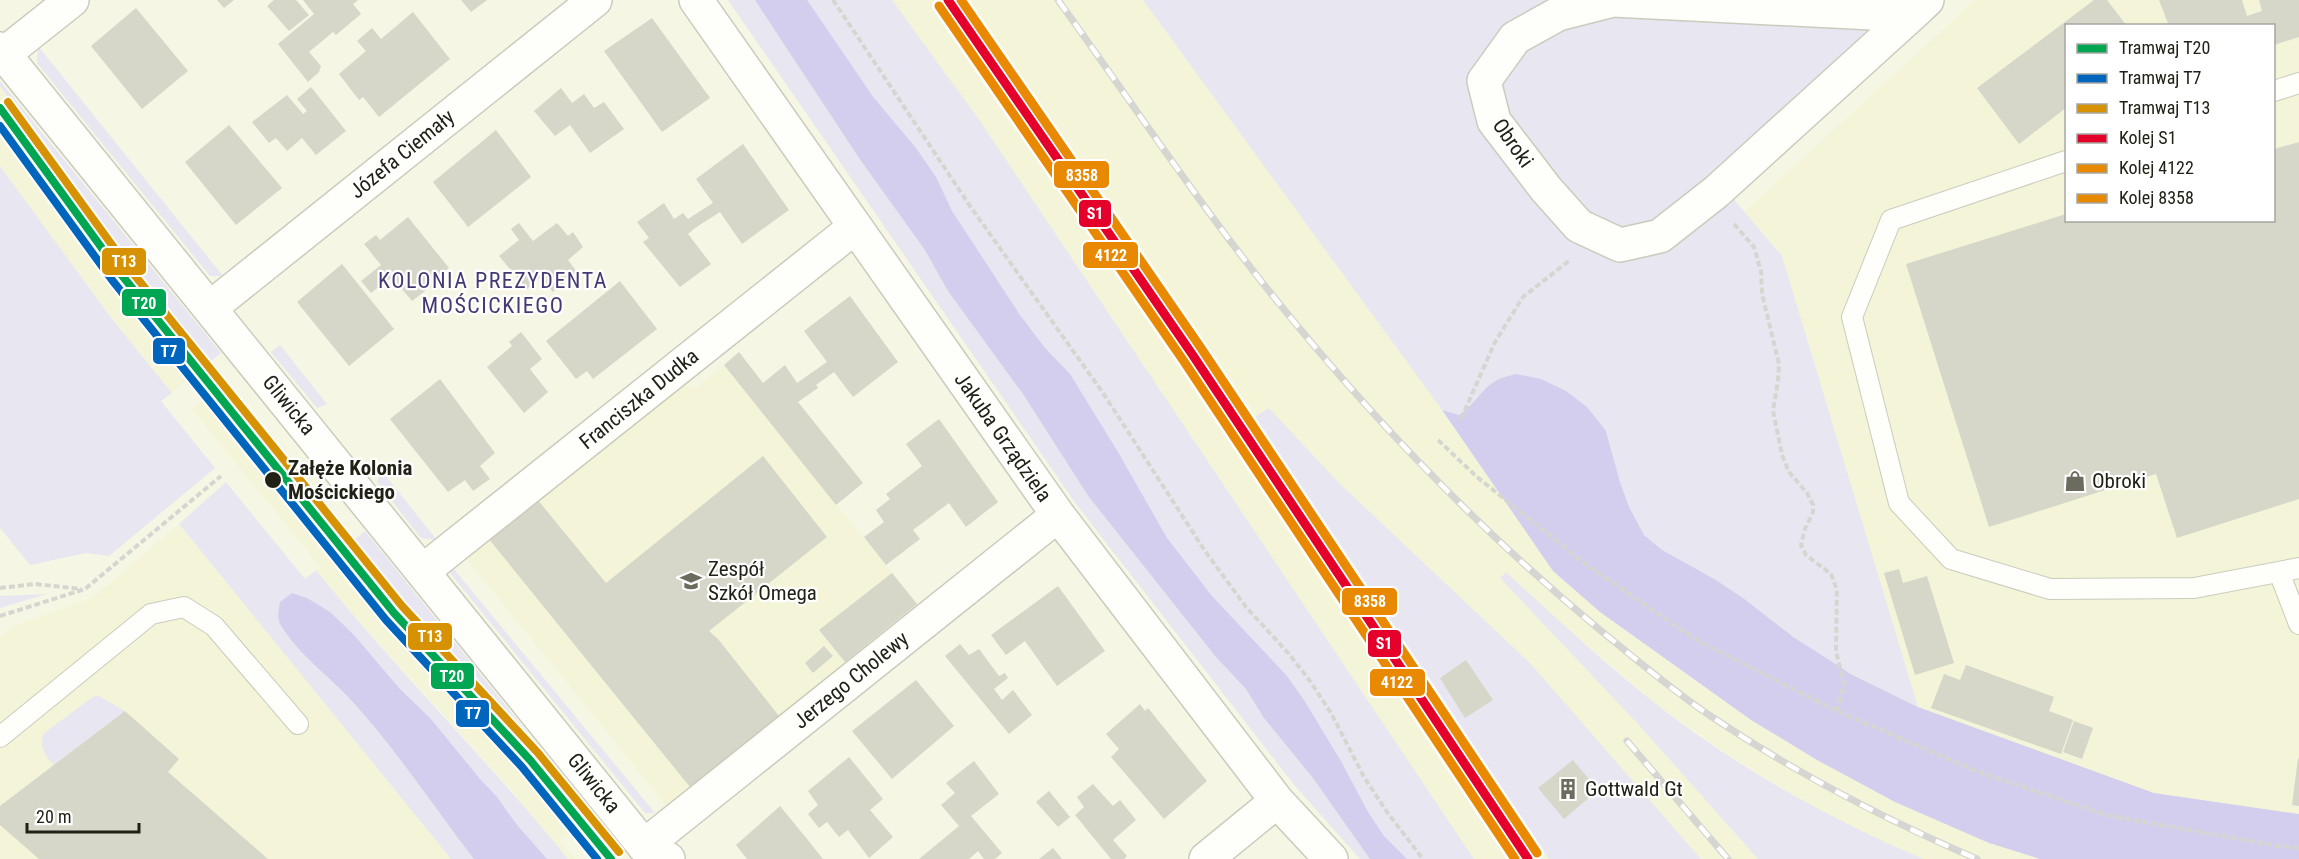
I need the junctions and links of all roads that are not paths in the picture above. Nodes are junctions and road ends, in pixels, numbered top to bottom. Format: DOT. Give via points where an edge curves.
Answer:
graph roads {
  1 [pos="72,0"];
  2 [pos="595,0"];
  3 [pos="696,0"];
  4 [pos="1919,7"];
  5 [pos="2,51"];
  6 [pos="2299,82"];
  7 [pos="2275,91"];
  8 [pos="2065,162"];
  9 [pos="855,227"];
  10 [pos="210,308"];
  11 [pos="1058,515"];
  12 [pos="2299,568"];
  13 [pos="423,571"];
  14 [pos="2279,572"];
  15 [pos="2299,624"];
  16 [pos="298,724"];
  17 [pos="0,737"];
  18 [pos="1277,801"];
  19 [pos="653,855"];
  20 [pos="1206,859"];
  21 [pos="1331,859"];
  1 -- 5 [label="street"];
  2 -- 10 [label="street, Józefa Ciemały"];
  3 -- 9 [label="street, Jakuba Grządziela"];
  4 -- 4 [label="street, Obroki" via="1613,0 1558,14 1515,38 1484,81 1494,121 1546,189 1579,226 1620,245 1660,236"];
  5 -- 10 [label="street, Gliwicka"];
  6 -- 7 [label="lane"];
  8 -- 14 [label="lane" via="1891,220 1852,317 1899,503 1952,559 2050,589 2194,588"];
  9 -- 11 [label="street, Jakuba Grządziela"];
  9 -- 13 [label="street, Franciszka Dudka"];
  10 -- 13 [label="street, Gliwicka"];
  11 -- 18 [label="street, Jakuba Grządziela"];
  11 -- 19 [label="street, Jerzego Cholewy"];
  12 -- 14 [label="lane"];
  13 -- 19 [label="street, Gliwicka"];
  14 -- 15 [label="lane"];
  16 -- 17 [label="lane" via="214,626 184,607 151,614"];
  18 -- 20 [label="street"];
  18 -- 21 [label="street, Jakuba Grządziela"];
}
